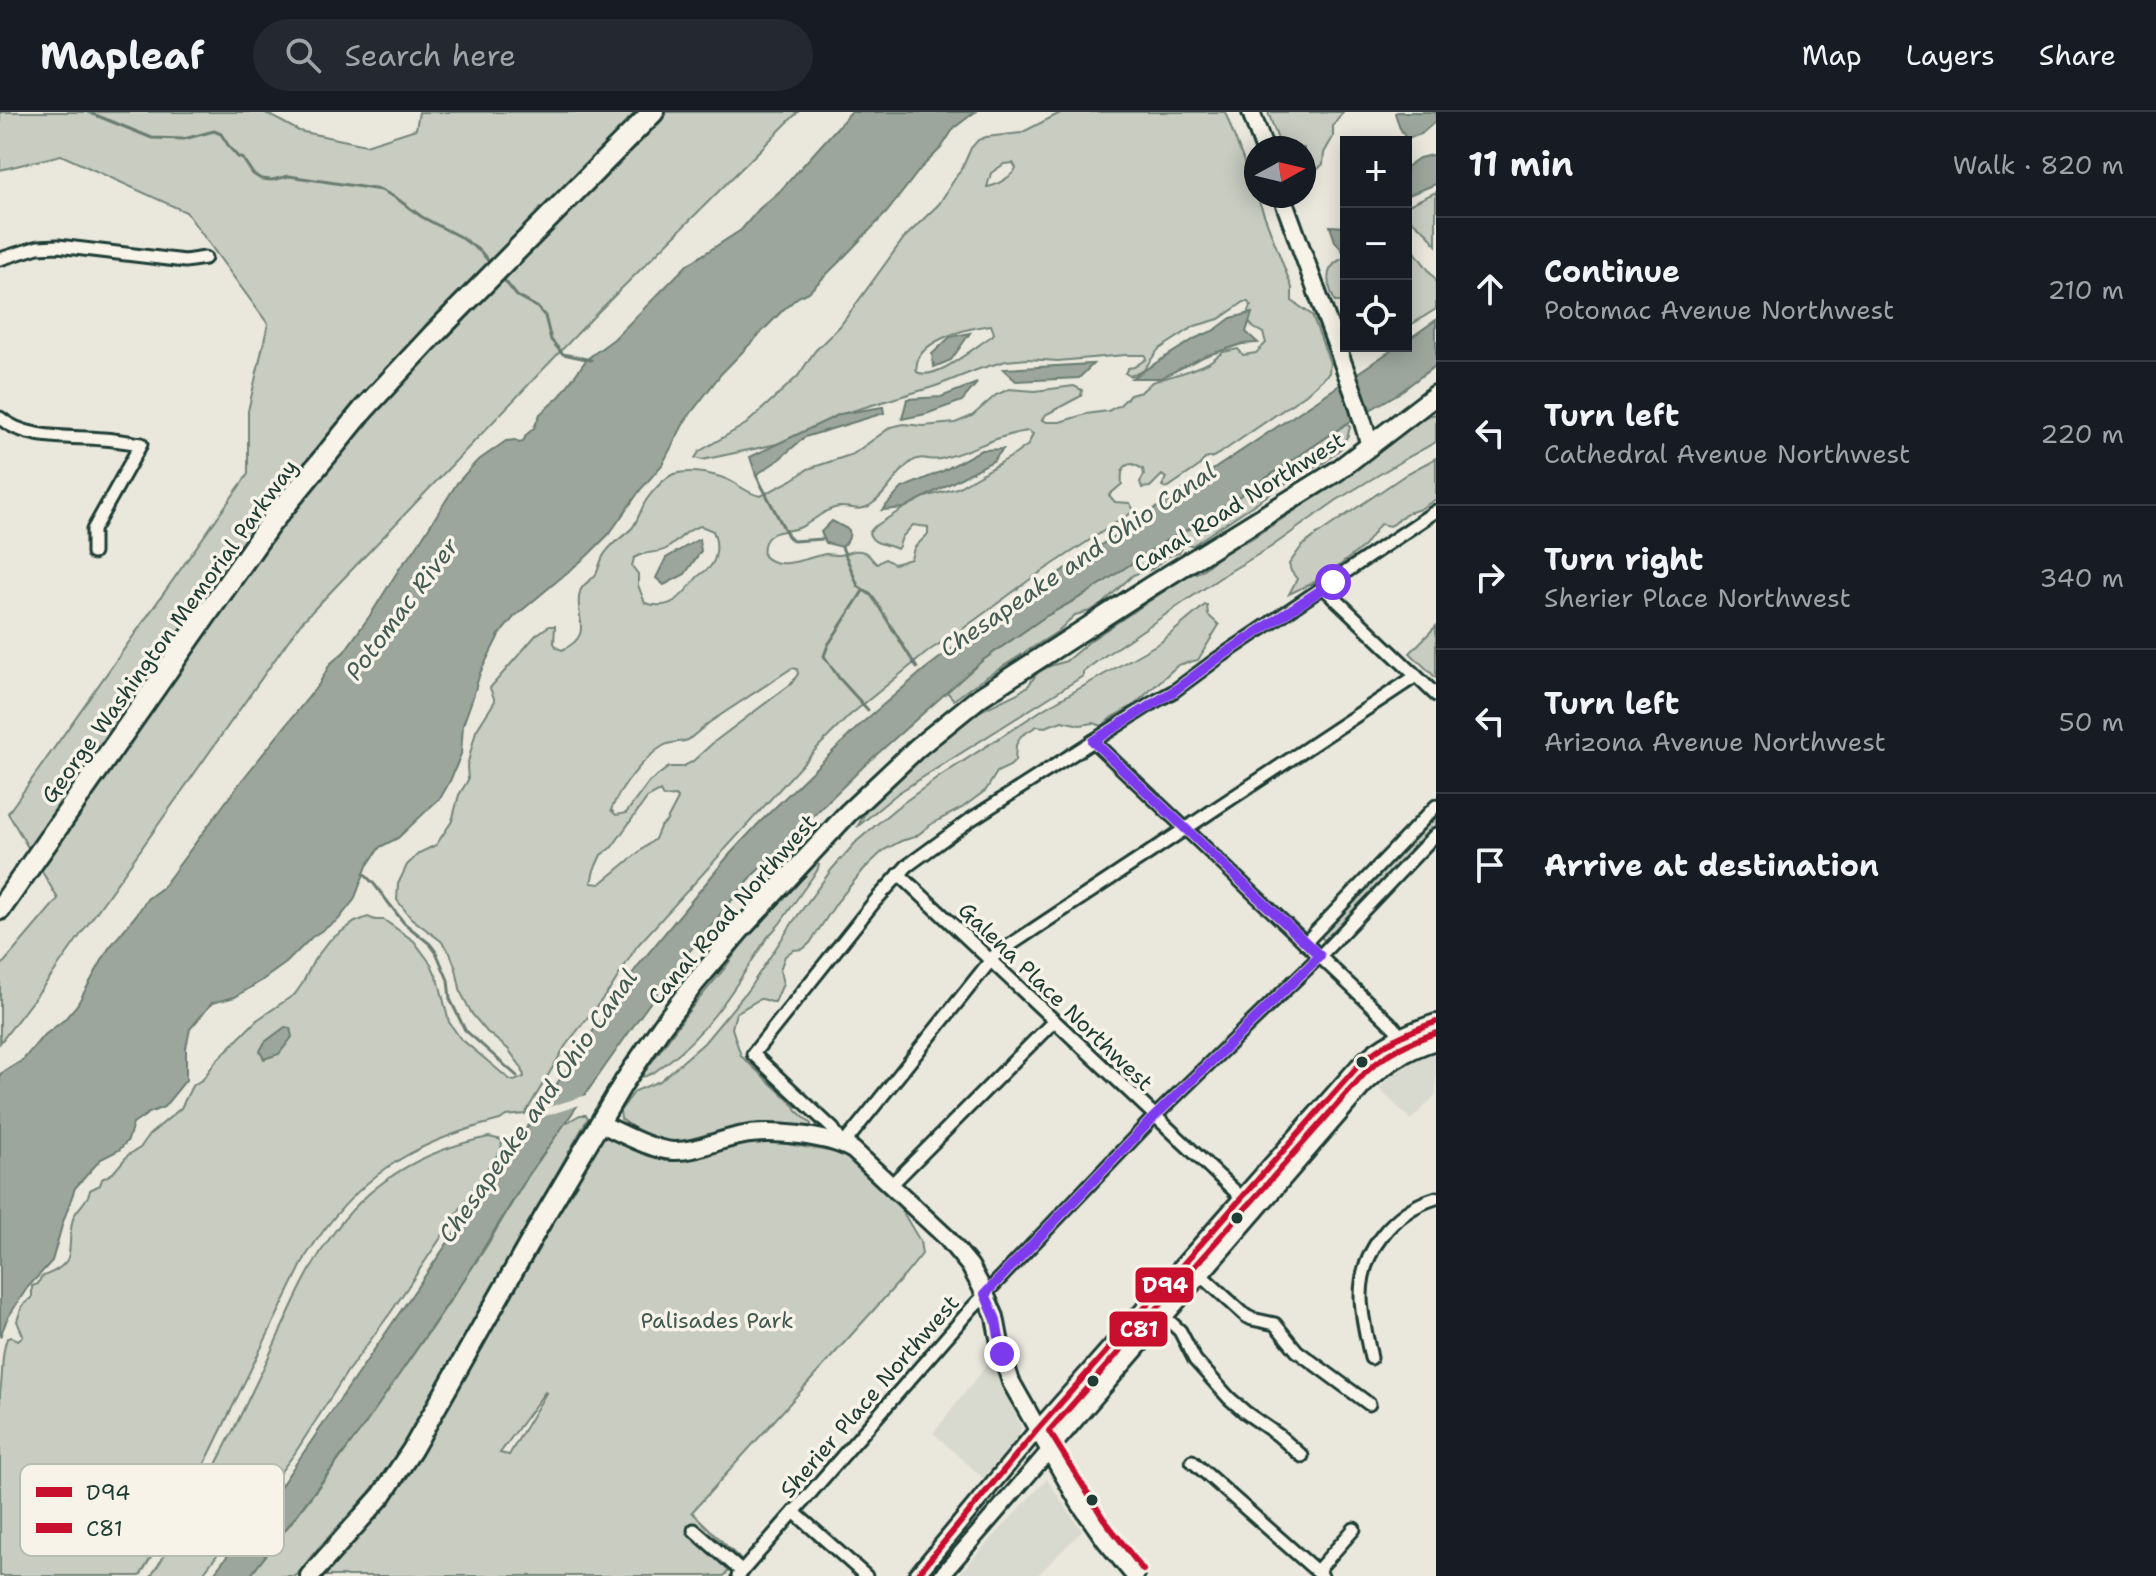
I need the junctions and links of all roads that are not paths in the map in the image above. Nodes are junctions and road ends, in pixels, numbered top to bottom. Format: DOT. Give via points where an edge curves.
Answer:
graph roads {
  1 [pos="635,112"];
  2 [pos="653,112"];
  3 [pos="1251,112"];
  4 [pos="1260,136"];
  5 [pos="556,201"];
  6 [pos="1286,208"];
  7 [pos="205,258"];
  8 [pos="0,259"];
  9 [pos="429,329"];
  10 [pos="1436,395"];
  11 [pos="0,418"];
  12 [pos="1368,438"];
  13 [pos="1436,511"];
  14 [pos="93,553"];
  15 [pos="1324,588"];
  16 [pos="1416,676"];
  17 [pos="1436,695"];
  18 [pos="1093,741"];
  19 [pos="1436,806"];
  20 [pos="1186,829"];
  21 [pos="1436,834"];
  22 [pos="899,874"];
  23 [pos="0,888"];
  24 [pos="3,917"];
  25 [pos="1305,943"];
  26 [pos="1320,956"];
  27 [pos="990,960"];
  28 [pos="1054,1021"];
  29 [pos="1436,1022"];
  30 [pos="1400,1035"];
  31 [pos="1436,1042"];
  32 [pos="1408,1052"];
  33 [pos="1154,1117"];
  34 [pos="599,1123"];
  35 [pos="843,1145"];
  36 [pos="891,1185"];
  37 [pos="1436,1198"];
  38 [pos="1242,1199"];
  39 [pos="1257,1212"];
  40 [pos="1202,1276"];
  41 [pos="985,1294"];
  42 [pos="1165,1317"];
  43 [pos="1371,1358"];
  44 [pos="1369,1404"];
  45 [pos="1037,1430"];
  46 [pos="1049,1451"];
  47 [pos="1302,1456"];
  48 [pos="1192,1461"];
  49 [pos="794,1512"];
  50 [pos="1354,1529"];
  51 [pos="694,1530"];
  52 [pos="740,1574"];
  53 [pos="1320,1574"];
  54 [pos="310,1576"];
  55 [pos="866,1576"];
  56 [pos="916,1576"];
  57 [pos="941,1576"];
  58 [pos="1135,1576"];
  1 -- 5 [label="highway, George Washington Memorial Parkway"];
  2 -- 5 [label="highway, George Washington Memorial Parkway"];
  3 -- 4 [label="main road"];
  5 -- 9 [label="highway, George Washington Memorial Parkway"];
  6 -- 12 [label="main road"];
  7 -- 8 [label="street" via="185,261 58,246"];
  9 -- 23 [label="highway, George Washington Memorial Parkway" via="350,404 276,496"];
  9 -- 24 [label="highway, George Washington Memorial Parkway" via="269,525 27,872"];
  10 -- 12 [label="highway, Canal Road Northwest"];
  11 -- 14 [label="street" via="43,436 141,444 93,530"];
  12 -- 34 [label="highway, Canal Road Northwest" via="1337,471 1014,673 938,730 848,813 717,957 648,1045"];
  13 -- 15 [label="street"];
  15 -- 16 [label="street"];
  15 -- 18 [label="street"];
  16 -- 17 [label="street"];
  16 -- 20 [label="street"];
  18 -- 20 [label="street"];
  18 -- 22 [label="street" via="940,841"];
  19 -- 25 [label="street"];
  20 -- 25 [label="street"];
  20 -- 27 [label="street"];
  21 -- 26 [label="street, Sherier Place Northwest"];
  22 -- 27 [label="street, Galena Place Northwest"];
  22 -- 35 [label="street" via="753,1054 833,1129"];
  25 -- 26 [label="street"];
  26 -- 30 [label="street"];
  26 -- 33 [label="street, Sherier Place Northwest"];
  27 -- 28 [label="street, Galena Place Northwest"];
  27 -- 35 [label="street"];
  28 -- 33 [label="street, Galena Place Northwest"];
  28 -- 36 [label="street"];
  29 -- 30 [label="main road"];
  30 -- 32 [label="street"];
  30 -- 38 [label="main road" via="1358,1066"];
  31 -- 32 [label="main road"];
  32 -- 39 [label="main road" via="1363,1087"];
  33 -- 38 [label="street, Galena Place Northwest"];
  33 -- 41 [label="street, Sherier Place Northwest"];
  34 -- 35 [label="main road" via="675,1152 763,1132"];
  34 -- 54 [label="highway, Canal Road Northwest" via="412,1450 382,1495"];
  35 -- 36 [label="main road"];
  36 -- 41 [label="main road" via="958,1250"];
  37 -- 43 [label="street" via="1400,1217 1369,1259 1361,1297"];
  38 -- 39 [label="street, Galena Place Northwest"];
  38 -- 45 [label="main road"];
  39 -- 40 [label="main road"];
  40 -- 42 [label="main road"];
  40 -- 44 [label="street" via="1246,1316 1275,1324 1297,1351"];
  41 -- 45 [label="main road" via="1007,1371"];
  41 -- 49 [label="street, Sherier Place Northwest"];
  42 -- 46 [label="main road"];
  42 -- 47 [label="street" via="1229,1398"];
  45 -- 46 [label="main road"];
  45 -- 56 [label="main road"];
  46 -- 57 [label="main road"];
  46 -- 58 [label="main road" via="1097,1529"];
  48 -- 53 [label="street"];
  49 -- 52 [label="street, Sherier Place Northwest"];
  49 -- 55 [label="street"];
  50 -- 53 [label="street"];
  51 -- 52 [label="street"];
}
